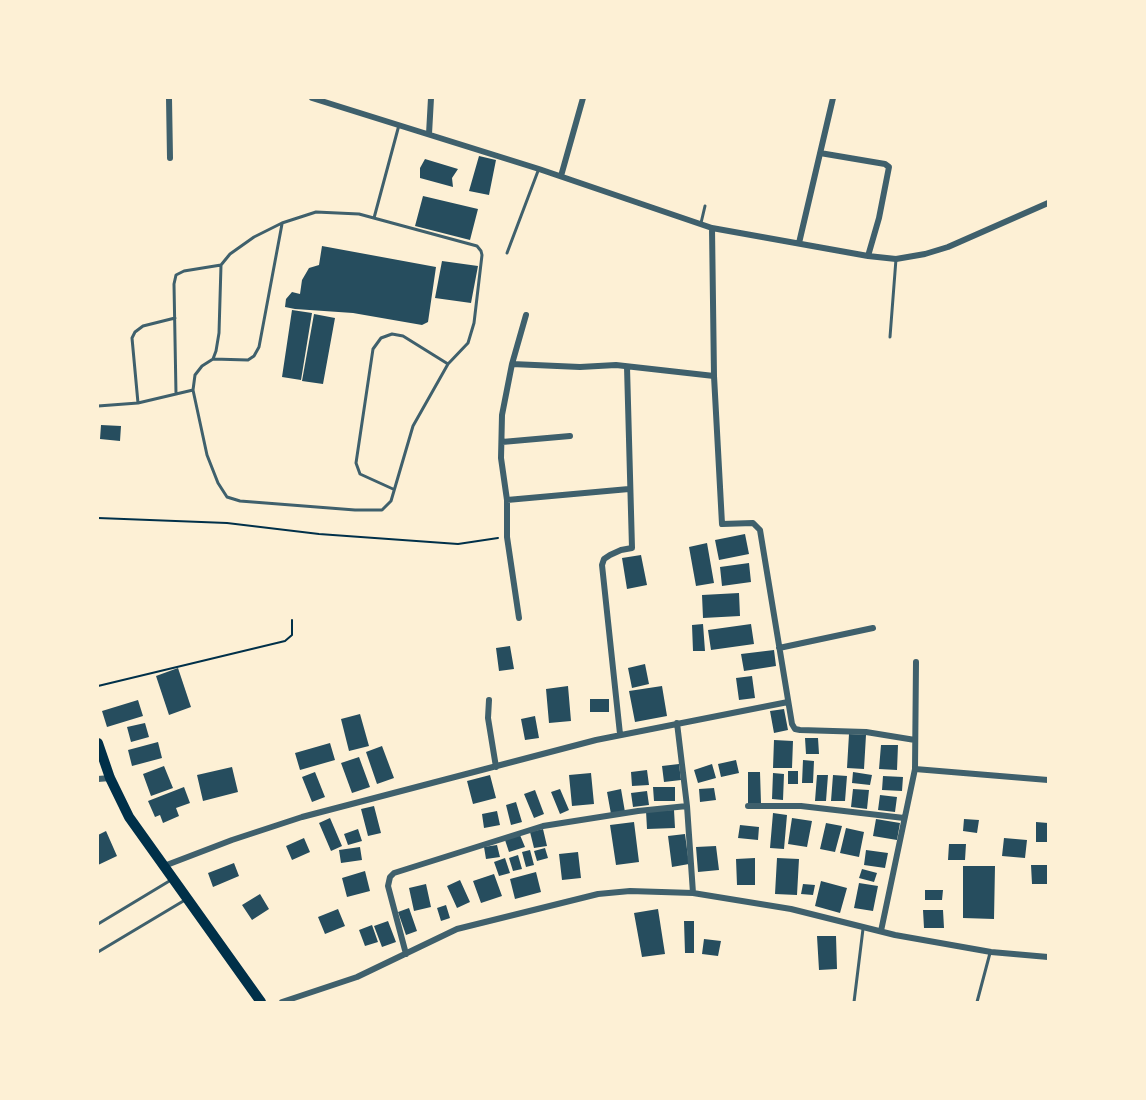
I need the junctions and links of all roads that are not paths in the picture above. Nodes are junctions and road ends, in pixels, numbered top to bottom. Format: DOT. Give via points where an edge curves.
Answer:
graph roads {
  1 [pos="169,98"];
  2 [pos="312,98"];
  3 [pos="431,98"];
  4 [pos="584,98"];
  5 [pos="833,98"];
  6 [pos="399,125"];
  7 [pos="429,134"];
  8 [pos="820,153"];
  9 [pos="170,158"];
  10 [pos="539,169"];
  11 [pos="561,176"];
  12 [pos="1048,202"];
  13 [pos="705,206"];
  14 [pos="374,218"];
  15 [pos="282,223"];
  16 [pos="700,223"];
  17 [pos="712,228"];
  18 [pos="799,243"];
  19 [pos="507,253"];
  20 [pos="868,256"];
  21 [pos="896,259"];
  22 [pos="220,265"];
  23 [pos="526,315"];
  24 [pos="175,318"];
  25 [pos="890,337"];
  26 [pos="213,359"];
  27 [pos="448,364"];
  28 [pos="512,364"];
  29 [pos="627,367"];
  30 [pos="714,376"];
  31 [pos="193,390"];
  32 [pos="176,394"];
  33 [pos="138,403"];
  34 [pos="98,406"];
  35 [pos="104,407"];
  36 [pos="98,412"];
  37 [pos="570,436"];
  38 [pos="502,442"];
  39 [pos="394,489"];
  40 [pos="629,489"];
  41 [pos="507,500"];
  42 [pos="519,618"];
  43 [pos="873,628"];
  44 [pos="779,648"];
  45 [pos="916,662"];
  46 [pos="489,700"];
  47 [pos="788,702"];
  48 [pos="676,723"];
  49 [pos="620,734"];
  50 [pos="915,740"];
  51 [pos="98,743"];
  52 [pos="496,767"];
  53 [pos="915,769"];
  54 [pos="110,778"];
  55 [pos="98,779"];
  56 [pos="1048,780"];
  57 [pos="687,806"];
  58 [pos="748,806"];
  59 [pos="904,818"];
  60 [pos="164,866"];
  61 [pos="172,879"];
  62 [pos="693,893"];
  63 [pos="187,899"];
  64 [pos="98,924"];
  65 [pos="863,927"];
  66 [pos="881,931"];
  67 [pos="98,952"];
  68 [pos="991,952"];
  69 [pos="406,954"];
  70 [pos="1048,957"];
  71 [pos="261,1002"];
  72 [pos="282,1002"];
  73 [pos="854,1002"];
  74 [pos="977,1002"];
  1 -- 9 [label="street"];
  2 -- 6 [label="street"];
  3 -- 7 [label="street"];
  4 -- 11 [label="street"];
  5 -- 8 [label="street"];
  6 -- 7 [label="street"];
  6 -- 14 [label="lane"];
  7 -- 10 [label="street"];
  8 -- 18 [label="street"];
  8 -- 20 [label="street" via="889,167"];
  10 -- 11 [label="street"];
  10 -- 19 [label="lane"];
  11 -- 16 [label="street"];
  12 -- 21 [label="street" via="948,247"];
  13 -- 16 [label="lane"];
  14 -- 15 [label="lane" via="315,212"];
  14 -- 27 [label="lane" via="477,246 481,251 474,323 468,343"];
  15 -- 22 [label="lane" via="254,237"];
  15 -- 26 [label="lane" via="259,347 248,360"];
  16 -- 17 [label="street"];
  17 -- 18 [label="street"];
  17 -- 30 [label="street"];
  18 -- 20 [label="street"];
  20 -- 21 [label="street"];
  21 -- 25 [label="lane"];
  22 -- 24 [label="lane" via="183,271 176,276"];
  22 -- 26 [label="lane" via="219,333"];
  23 -- 28 [label="street"];
  24 -- 32 [label="lane"];
  24 -- 33 [label="lane" via="143,326 132,338"];
  26 -- 31 [label="lane" via="195,375"];
  27 -- 39 [label="lane" via="412,426"];
  27 -- 39 [label="lane" via="403,336 381,338 373,349 356,463 360,474"];
  28 -- 29 [label="street"];
  28 -- 38 [label="street" via="502,415"];
  29 -- 30 [label="street"];
  29 -- 40 [label="street"];
  30 -- 44 [label="street" via="722,524 753,524 760,530"];
  31 -- 32 [label="lane"];
  31 -- 39 [label="lane" via="207,455 227,497 382,510"];
  32 -- 33 [label="lane"];
  33 -- 35 [label="lane"];
  34 -- 35 [label="lane"];
  35 -- 36 [label="lane"];
  37 -- 38 [label="street"];
  38 -- 41 [label="street"];
  40 -- 41 [label="street"];
  40 -- 49 [label="street" via="632,548 610,555 602,565"];
  41 -- 42 [label="street" via="507,537"];
  43 -- 44 [label="street"];
  44 -- 47 [label="street"];
  45 -- 50 [label="street"];
  46 -- 52 [label="street"];
  47 -- 48 [label="street"];
  47 -- 50 [label="street" via="795,729 866,732"];
  48 -- 49 [label="street"];
  48 -- 57 [label="street"];
  49 -- 52 [label="street"];
  50 -- 53 [label="street"];
  51 -- 54 [label="main road"];
  52 -- 60 [label="street" via="302,817"];
  53 -- 56 [label="street"];
  53 -- 59 [label="street"];
  54 -- 55 [label="street"];
  54 -- 60 [label="main road" via="129,816"];
  57 -- 62 [label="street"];
  57 -- 69 [label="street" via="543,826 394,873 388,886"];
  58 -- 59 [label="street" via="801,806"];
  59 -- 66 [label="street"];
  60 -- 61 [label="main road"];
  61 -- 63 [label="main road"];
  61 -- 64 [label="lane"];
  62 -- 65 [label="street" via="791,909"];
  62 -- 69 [label="street" via="598,894 457,930"];
  63 -- 67 [label="lane"];
  63 -- 71 [label="main road"];
  65 -- 66 [label="street"];
  65 -- 73 [label="lane"];
  66 -- 68 [label="street"];
  68 -- 70 [label="street"];
  68 -- 74 [label="lane"];
  69 -- 72 [label="street" via="357,977"];
}
